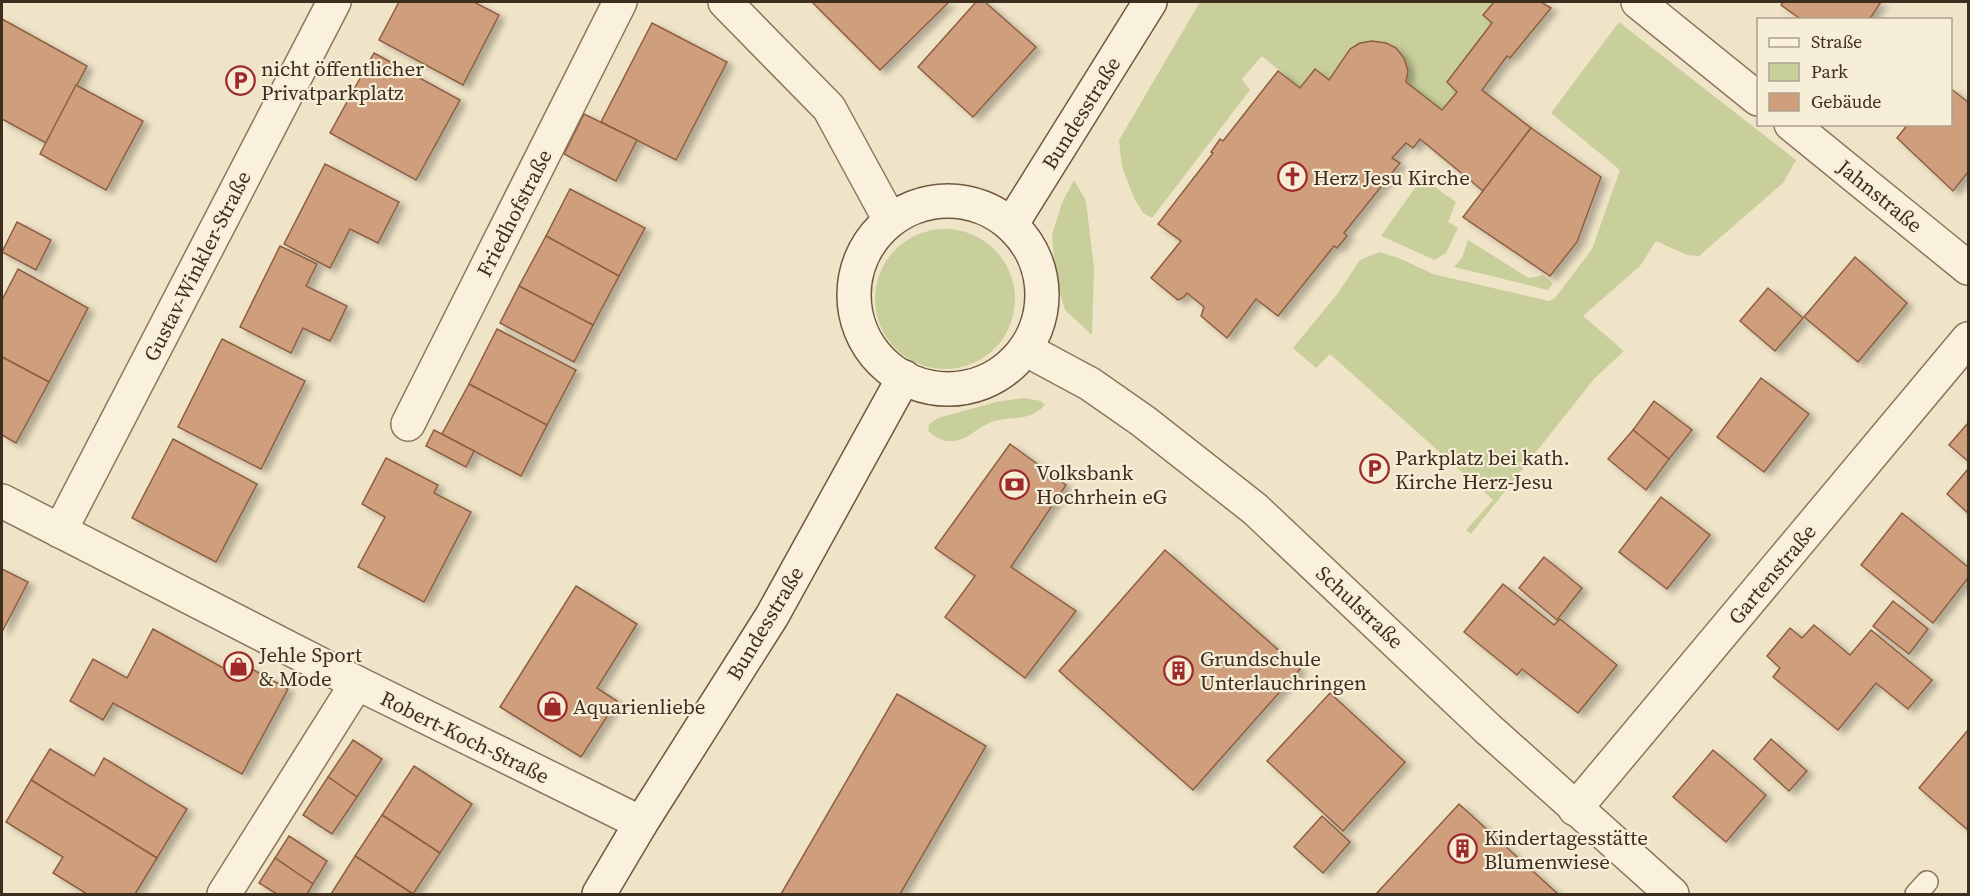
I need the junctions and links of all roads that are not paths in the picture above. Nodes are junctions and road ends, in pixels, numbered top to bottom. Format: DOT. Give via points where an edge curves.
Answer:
graph roads {
  1 [pos="334,2"];
  2 [pos="620,2"];
  3 [pos="725,2"];
  4 [pos="1150,2"];
  5 [pos="1638,2"];
  6 [pos="1757,98"];
  7 [pos="1793,126"];
  8 [pos="890,220"];
  9 [pos="1011,225"];
  10 [pos="1968,267"];
  11 [pos="1968,339"];
  12 [pos="1025,349"];
  13 [pos="904,377"];
  14 [pos="408,424"];
  15 [pos="2,501"];
  16 [pos="60,531"];
  17 [pos="357,684"];
  18 [pos="1575,809"];
  19 [pos="641,823"];
  20 [pos="224,894"];
  21 [pos="599,894"];
  22 [pos="1671,894"];
  1 -- 16 [label="street, Gustav-Winkler-Straße"];
  2 -- 14 [label="street, Friedhofstraße"];
  3 -- 8 [label="street" via="829,108"];
  4 -- 9 [label="street, Bundesstraße"];
  5 -- 6 [label="street"];
  7 -- 10 [label="street, Jahnstraße"];
  8 -- 9 [label="street" via="913,207 938,201 965,202 990,210"];
  8 -- 13 [label="street" via="869,243 857,272 854,303 862,333 879,359"];
  9 -- 12 [label="street" via="1027,242 1042,285 1042,307"];
  11 -- 18 [label="street, Gartenstraße"];
  12 -- 13 [label="street" via="1006,369 982,383 956,389 929,387"];
  12 -- 18 [label="street, Schulstraße" via="1090,384 1255,509"];
  13 -- 19 [label="street, Bundesstraße" via="772,616"];
  15 -- 16 [label="street, Robert-Koch-Straße"];
  16 -- 17 [label="street, Robert-Koch-Straße"];
  17 -- 19 [label="street, Robert-Koch-Straße"];
  17 -- 20 [label="street"];
  18 -- 22 [label="street, Schulstraße"];
  19 -- 21 [label="street, Bundesstraße"];
}
